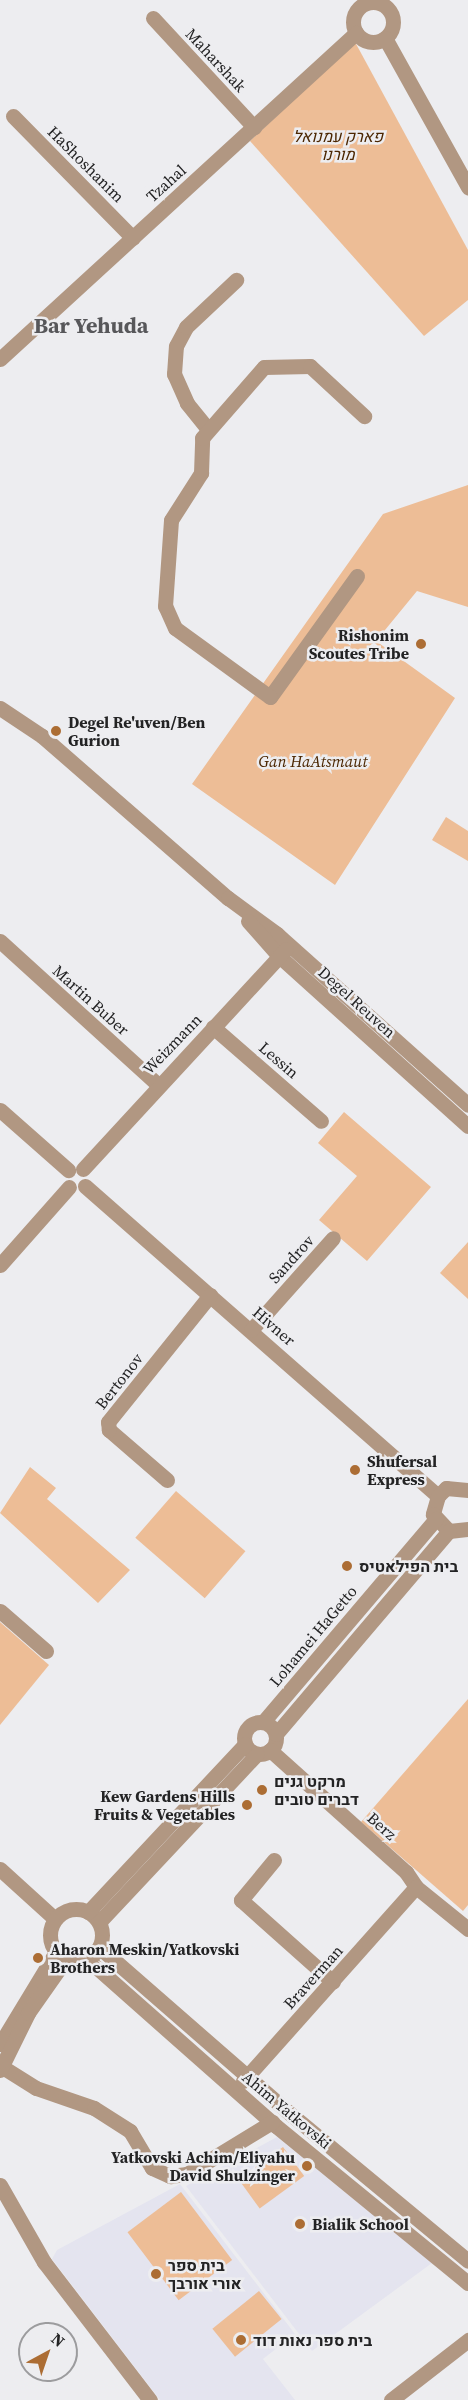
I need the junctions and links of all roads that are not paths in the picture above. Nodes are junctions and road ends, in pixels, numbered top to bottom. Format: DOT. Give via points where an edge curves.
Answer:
graph roads {
  1 [pos="368,2"];
  2 [pos="394,5"];
  3 [pos="153,18"];
  4 [pos="357,33"];
  5 [pos="385,38"];
  6 [pos="13,116"];
  7 [pos="254,127"];
  8 [pos="468,188"];
  9 [pos="133,238"];
  10 [pos="236,280"];
  11 [pos="0,359"];
  12 [pos="364,416"];
  13 [pos="207,428"];
  14 [pos="357,576"];
  15 [pos="0,698"];
  16 [pos="0,708"];
  17 [pos="23,721"];
  18 [pos="0,941"];
  19 [pos="284,950"];
  20 [pos="213,1027"];
  21 [pos="158,1085"];
  22 [pos="468,1105"];
  23 [pos="0,1110"];
  24 [pos="321,1121"];
  25 [pos="468,1126"];
  26 [pos="76,1169"];
  27 [pos="85,1186"];
  28 [pos="69,1187"];
  29 [pos="333,1238"];
  30 [pos="0,1265"];
  31 [pos="210,1295"];
  32 [pos="251,1330"];
  33 [pos="166,1480"];
  34 [pos="466,1486"];
  35 [pos="438,1496"];
  36 [pos="435,1519"];
  37 [pos="468,1529"];
  38 [pos="449,1531"];
  39 [pos="0,1611"];
  40 [pos="46,1651"];
  41 [pos="263,1722"];
  42 [pos="276,1734"];
  43 [pos="258,1749"];
  44 [pos="274,1860"];
  45 [pos="0,1869"];
  46 [pos="416,1887"];
  47 [pos="88,1912"];
  48 [pos="55,1919"];
  49 [pos="100,1921"];
  50 [pos="468,1929"];
  51 [pos="99,1947"];
  52 [pos="61,1956"];
  53 [pos="87,1959"];
  54 [pos="333,1982"];
  55 [pos="0,2044"];
  56 [pos="1,2068"];
  57 [pos="248,2075"];
  58 [pos="234,2089"];
  59 [pos="272,2122"];
  60 [pos="0,2185"];
  61 [pos="468,2261"];
  62 [pos="468,2283"];
  63 [pos="468,2340"];
  64 [pos="150,2400"];
  65 [pos="391,2400"];
  1 -- 2 [label="street"];
  1 -- 4 [label="street" via="355,15"];
  2 -- 5 [label="street" via="392,28"];
  3 -- 7 [label="street, Maharshak"];
  4 -- 5 [label="street" via="373,42"];
  4 -- 7 [label="street, Tzahal"];
  5 -- 8 [label="street"];
  6 -- 9 [label="street, HaShoshanim"];
  7 -- 9 [label="street, Tzahal"];
  9 -- 11 [label="street, Tzahal"];
  10 -- 13 [label="street" via="186,327 176,346 174,374 187,403"];
  12 -- 13 [label="street" via="310,366 264,367"];
  13 -- 14 [label="street" via="200,453 201,473 171,520 165,606 175,628 270,698"];
  15 -- 17 [label="street, Degel Reuven"];
  16 -- 17 [label="street, Degel Reuven"];
  17 -- 19 [label="street, Degel Reuven"];
  18 -- 21 [label="street, Martin Buber"];
  19 -- 20 [label="street, Weizmann"];
  19 -- 22 [label="street, Degel Reuven"];
  19 -- 25 [label="street, Degel Reuven"];
  20 -- 21 [label="street, Weizmann"];
  20 -- 24 [label="street, Lessin"];
  21 -- 26 [label="street, Weizmann"];
  23 -- 26 [label="street"];
  26 -- 27 [label="street" via="88,1176"];
  26 -- 28 [label="street" via="65,1180"];
  27 -- 28 [label="street"];
  27 -- 31 [label="street, Hivner"];
  28 -- 30 [label="street"];
  29 -- 32 [label="street, Sandrov"];
  31 -- 32 [label="street, Hivner"];
  31 -- 33 [label="street, Bertonov" via="108,1422 109,1430"];
  32 -- 35 [label="street, Hivner"];
  34 -- 35 [label="street" via="447,1488"];
  35 -- 36 [label="street"];
  36 -- 38 [label="street"];
  36 -- 41 [label="street, Lohamei HaGetto"];
  37 -- 38 [label="street"];
  38 -- 42 [label="street, Lohamei HaGetto"];
  39 -- 40 [label="street"];
  41 -- 42 [label="street"];
  41 -- 43 [label="street, Lohamei HaGetto" via="246,1730"];
  42 -- 43 [label="street, Lohamei HaGetto"];
  43 -- 46 [label="street, Berz" via="406,1872"];
  43 -- 47 [label="street, Lohamei HaGetto"];
  43 -- 49 [label="street, Lohamei HaGetto"];
  44 -- 54 [label="street" via="240,1900"];
  45 -- 48 [label="street"];
  46 -- 50 [label="street, Berz"];
  46 -- 54 [label="street, Braverman"];
  47 -- 48 [label="street" via="70,1910"];
  47 -- 49 [label="street"];
  48 -- 52 [label="street" via="50,1939"];
  49 -- 51 [label="street"];
  51 -- 53 [label="street"];
  51 -- 57 [label="street, Ahim Yatkovski"];
  52 -- 53 [label="street"];
  52 -- 55 [label="street"];
  52 -- 56 [label="street"];
  53 -- 58 [label="street, Ahim Yatkovski"];
  54 -- 57 [label="street, Braverman"];
  56 -- 59 [label="street" via="36,2088 93,2108 130,2131 152,2168 170,2176 187,2174"];
  57 -- 58 [label="street, Braverman"];
  57 -- 61 [label="street, Ahim Yatkovski"];
  58 -- 59 [label="street, Ahim Yatkovski"];
  59 -- 62 [label="street, Ahim Yatkovski"];
  60 -- 64 [label="street" via="44,2262"];
  63 -- 65 [label="street"];
}
